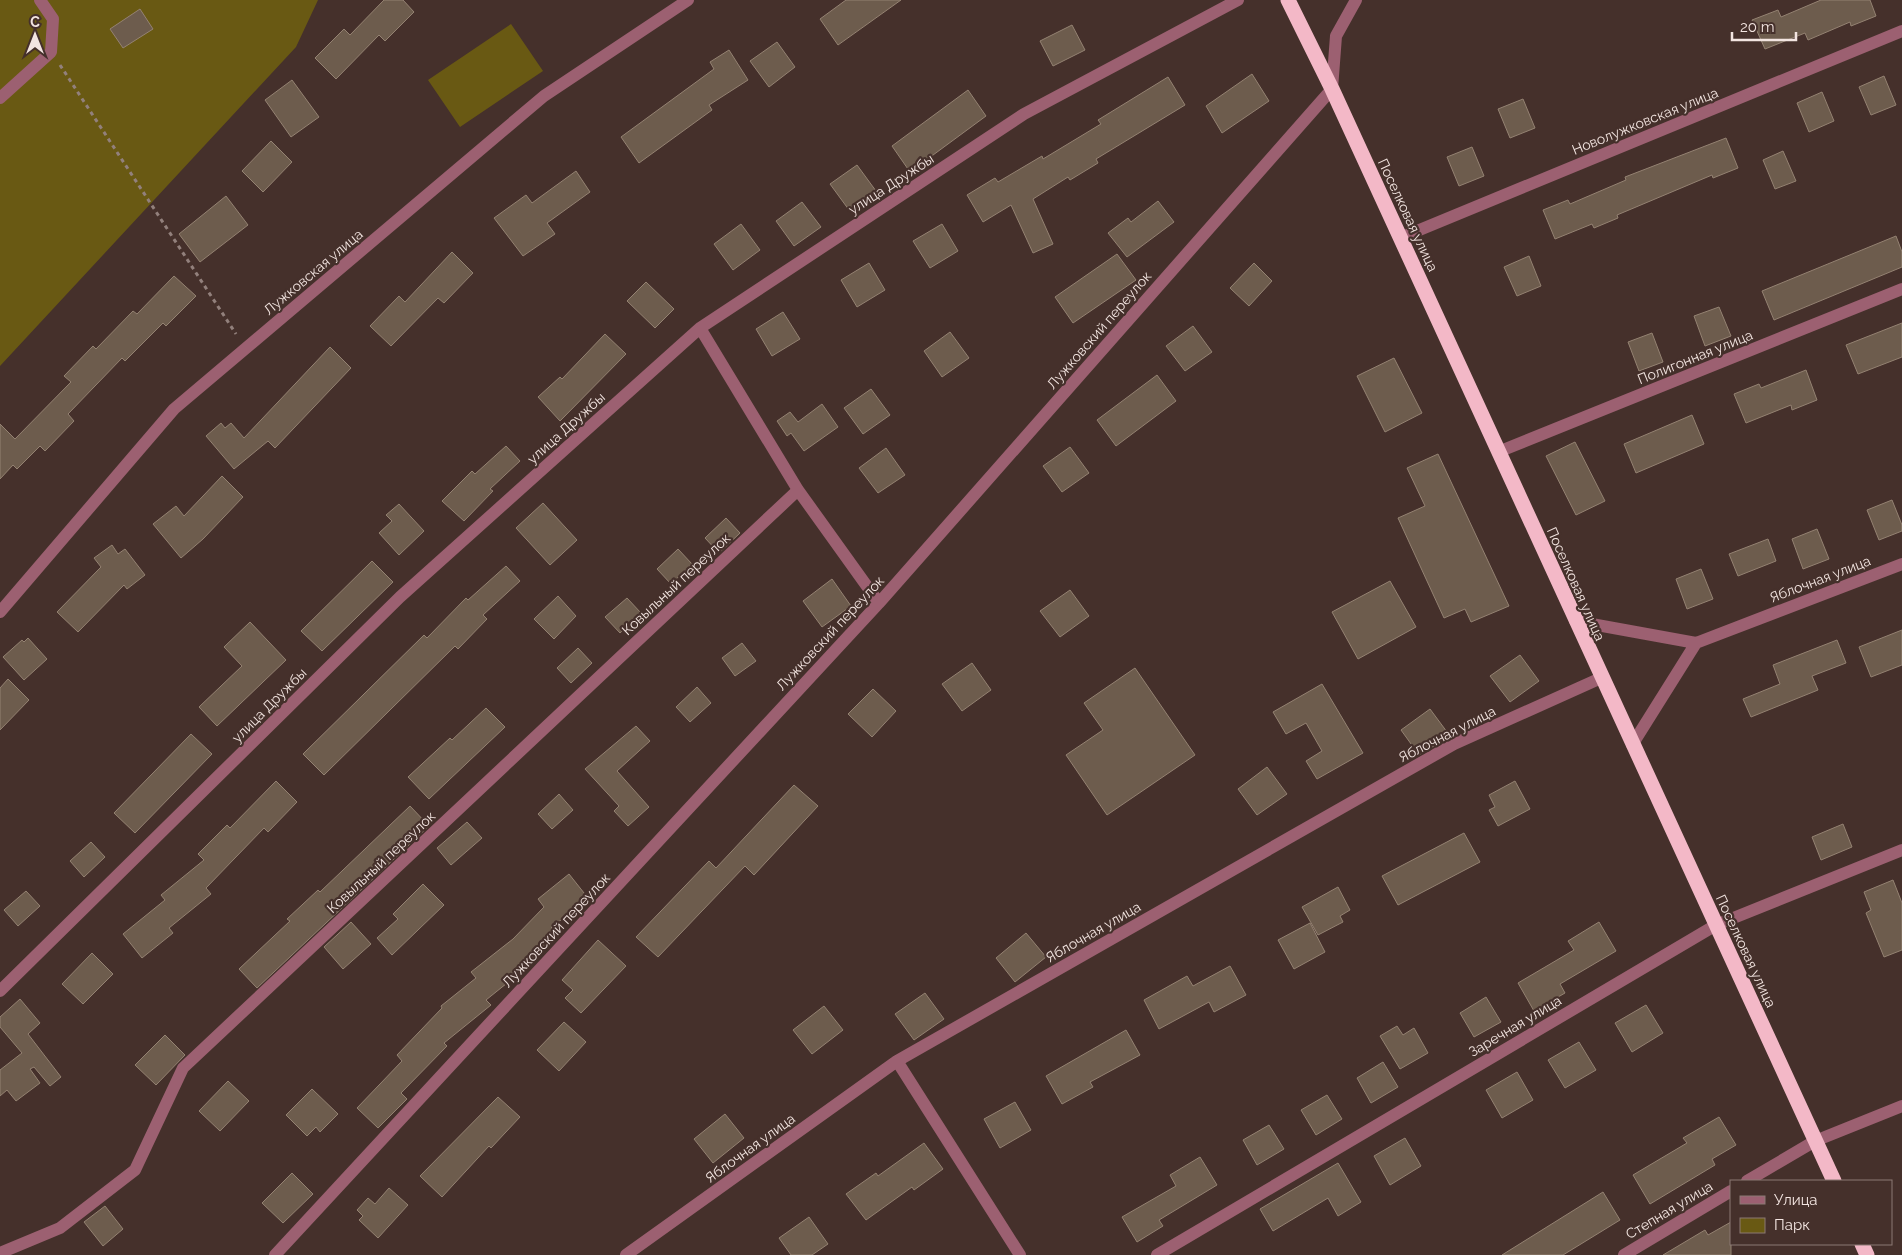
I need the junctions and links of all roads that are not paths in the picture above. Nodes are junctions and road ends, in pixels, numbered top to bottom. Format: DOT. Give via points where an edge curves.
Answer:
graph roads {
  1 [pos="40,0"];
  2 [pos="688,0"];
  3 [pos="1238,0"];
  4 [pos="1288,0"];
  5 [pos="1356,0"];
  6 [pos="1902,31"];
  7 [pos="1332,89"];
  8 [pos="0,98"];
  9 [pos="1400,238"];
  10 [pos="1902,290"];
  11 [pos="700,328"];
  12 [pos="1498,452"];
  13 [pos="798,490"];
  14 [pos="1902,564"];
  15 [pos="879,603"];
  16 [pos="0,612"];
  17 [pos="1575,621"];
  18 [pos="1696,643"];
  19 [pos="1601,678"];
  20 [pos="1632,745"];
  21 [pos="1902,850"];
  22 [pos="1716,925"];
  23 [pos="0,991"];
  24 [pos="897,1061"];
  25 [pos="1902,1106"];
  26 [pos="1815,1141"];
  27 [pos="1749,1180"];
  28 [pos="1834,1180"];
  29 [pos="1730,1192"];
  30 [pos="0,1253"];
  31 [pos="275,1255"];
  32 [pos="626,1255"];
  33 [pos="1020,1255"];
  34 [pos="1157,1255"];
  35 [pos="1624,1255"];
  1 -- 8 [label="street" via="52,19 51,52"];
  2 -- 16 [label="street, Лужковская улица" via="544,96 174,409"];
  3 -- 11 [label="street, улица Дружбы" via="1024,114"];
  4 -- 7 [label="highway, Поселковая улица"];
  5 -- 7 [label="street" via="1336,36"];
  6 -- 9 [label="street, Новолужковская улица"];
  7 -- 9 [label="highway, Поселковая улица"];
  7 -- 15 [label="street, Лужковский переулок"];
  9 -- 12 [label="highway, Поселковая улица"];
  10 -- 12 [label="street, Полигонная улица"];
  11 -- 13 [label="street"];
  11 -- 23 [label="street, улица Дружбы" via="400,597"];
  12 -- 17 [label="highway, Поселковая улица"];
  13 -- 15 [label="street"];
  13 -- 30 [label="street, Ковыльный переулок" via="183,1068 135,1170 60,1228"];
  14 -- 18 [label="street, Яблочная улица"];
  15 -- 31 [label="street, Лужковский переулок"];
  17 -- 18 [label="street"];
  17 -- 19 [label="highway, Поселковая улица"];
  18 -- 20 [label="street"];
  19 -- 20 [label="highway, Поселковая улица"];
  19 -- 24 [label="street, Яблочная улица" via="1454,744"];
  20 -- 22 [label="highway, Поселковая улица"];
  21 -- 22 [label="street, Заречная улица"];
  22 -- 26 [label="highway, Поселковая улица"];
  22 -- 34 [label="street, Заречная улица"];
  24 -- 32 [label="street, Яблочная улица"];
  24 -- 33 [label="street"];
  25 -- 26 [label="street"];
  26 -- 27 [label="street"];
  26 -- 28 [label="highway, Поселковая улица"];
  29 -- 35 [label="street, Степная улица"];
}
